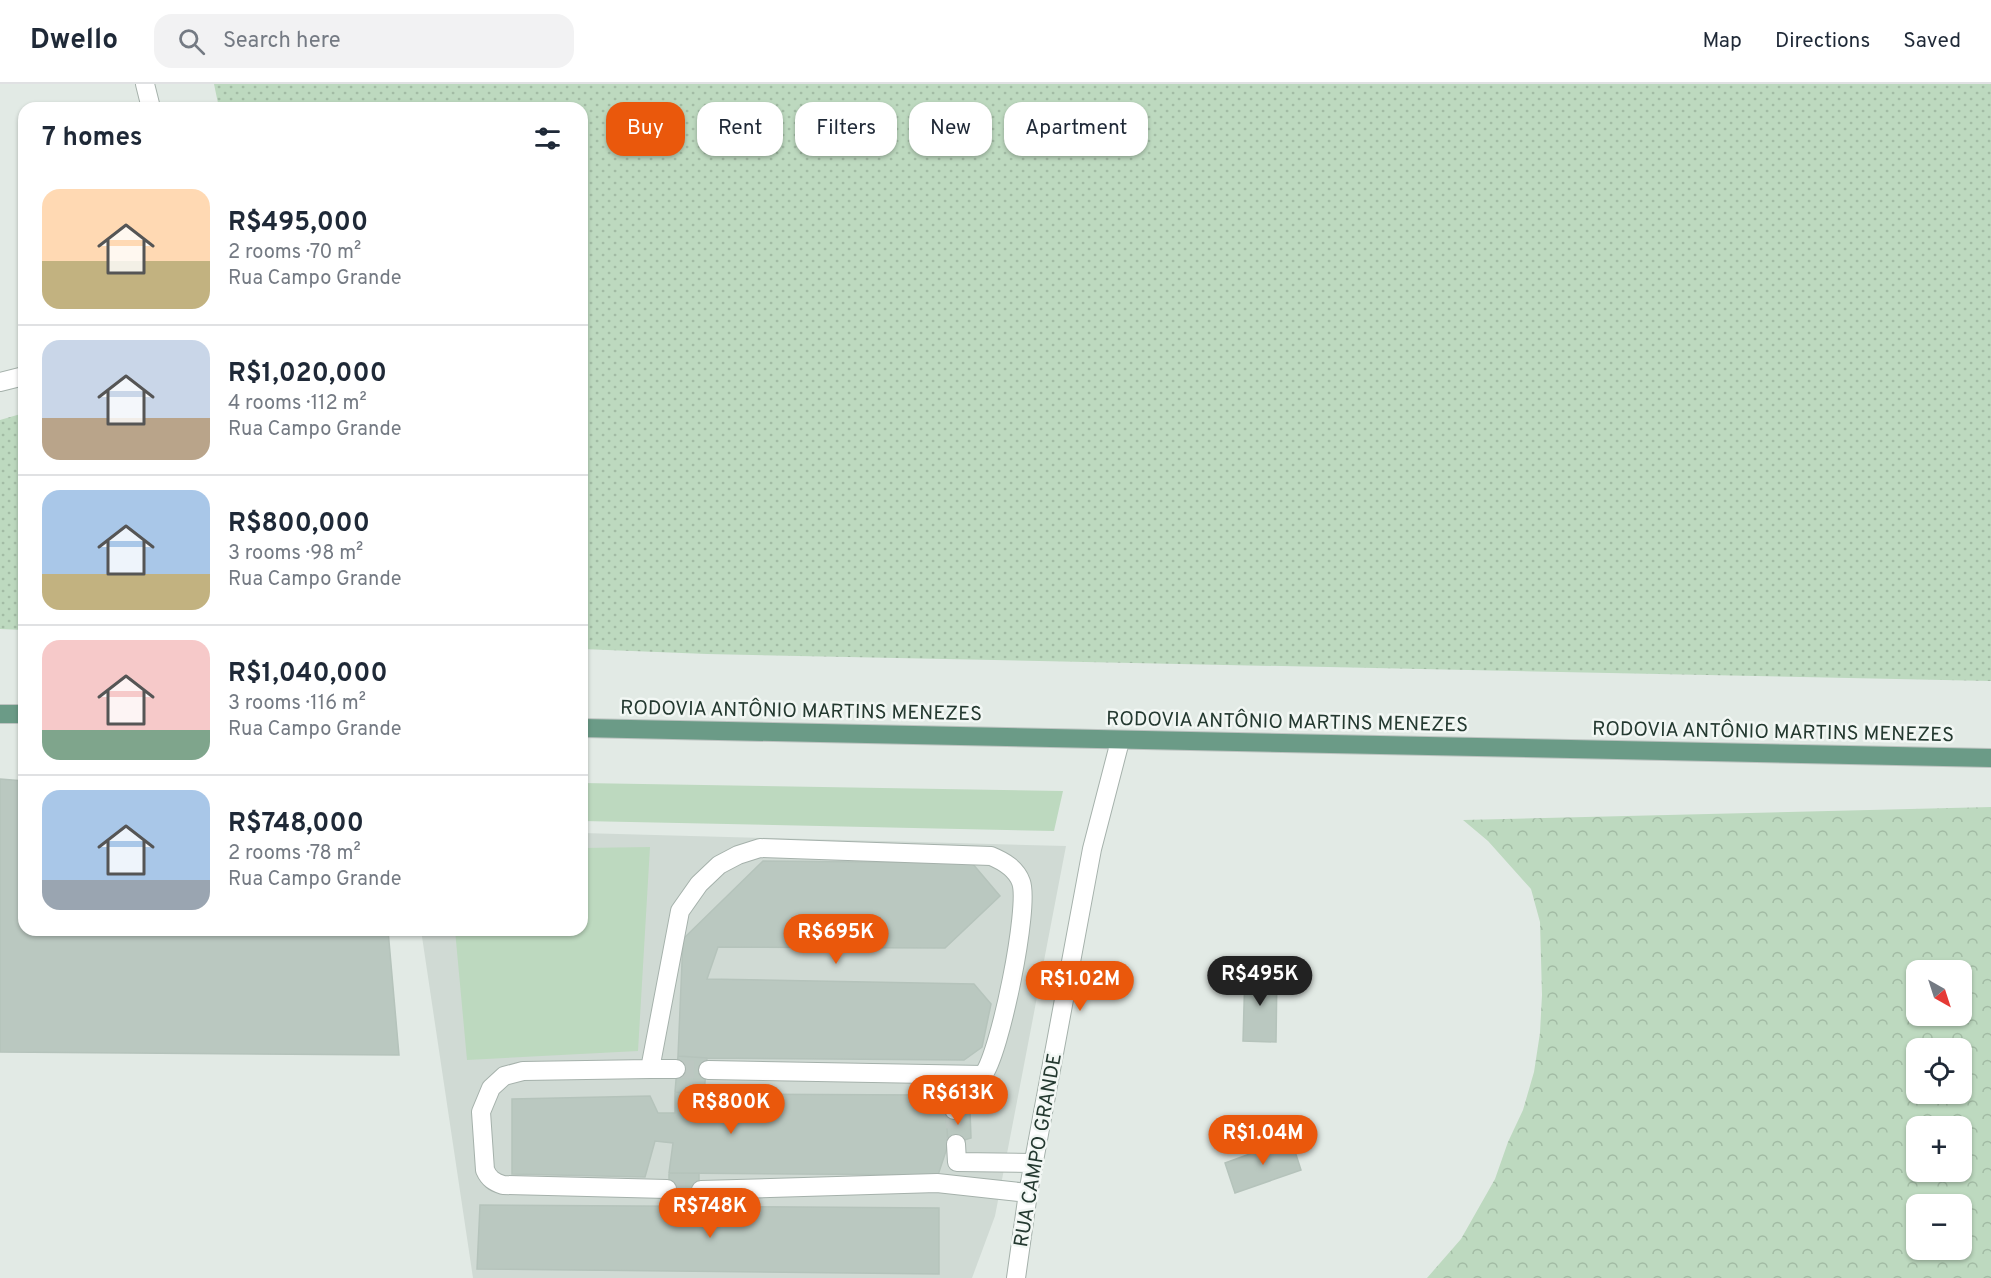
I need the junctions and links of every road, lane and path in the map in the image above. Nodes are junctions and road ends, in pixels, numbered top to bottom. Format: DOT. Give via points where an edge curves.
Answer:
graph roads {
  1 [pos="145,84"];
  2 [pos="150,102"];
  3 [pos="18,378"];
  4 [pos="0,382"];
  5 [pos="0,714"];
  6 [pos="18,714"];
  7 [pos="588,728"];
  8 [pos="1120,741"];
  9 [pos="1991,758"];
  10 [pos="650,1069"];
  11 [pos="676,1070"];
  12 [pos="708,1071"];
  13 [pos="983,1075"];
  14 [pos="954,1110"];
  15 [pos="956,1144"];
  16 [pos="1033,1163"];
  17 [pos="667,1189"];
  18 [pos="701,1190"];
  19 [pos="1028,1192"];
  20 [pos="1016,1278"];
  1 -- 2 [label="street"];
  3 -- 4 [label="street"];
  5 -- 6 [label="main road"];
  7 -- 8 [label="main road, RODOVIA ANTÔNIO MARTINS MENEZES"];
  8 -- 9 [label="main road, RODOVIA ANTÔNIO MARTINS MENEZES"];
  8 -- 16 [label="street, RUA CAMPO GRANDE" via="1092,849"];
  10 -- 11 [label="street"];
  10 -- 13 [label="street" via="680,911 719,865 760,848 991,856 1007,863 1022,882 1015,961 995,1049"];
  10 -- 17 [label="street" via="523,1071 504,1076 491,1088 481,1112 485,1170 489,1178 503,1185"];
  12 -- 13 [label="street"];
  13 -- 14 [label="street" via="954,1097"];
  15 -- 16 [label="street" via="957,1162"];
  16 -- 19 [label="street, RUA CAMPO GRANDE"];
  18 -- 19 [label="street" via="937,1183"];
  19 -- 20 [label="street, RUA CAMPO GRANDE"];
}
